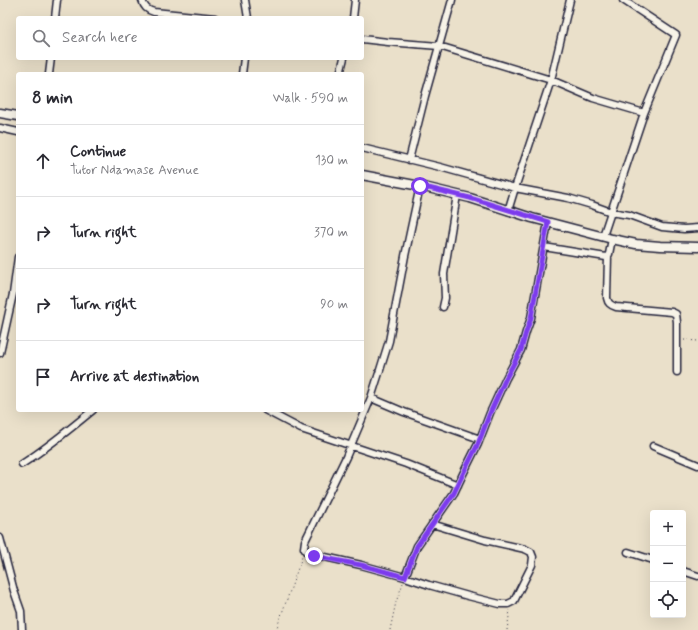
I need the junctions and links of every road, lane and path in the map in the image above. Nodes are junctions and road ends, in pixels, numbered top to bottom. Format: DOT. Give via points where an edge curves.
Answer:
graph roads {
  1 [pos="57,0"];
  2 [pos="142,0"];
  3 [pos="245,0"];
  4 [pos="355,0"];
  5 [pos="452,0"];
  6 [pos="570,0"];
  7 [pos="623,0"];
  8 [pos="55,16"];
  9 [pos="195,16"];
  10 [pos="248,16"];
  11 [pos="353,16"];
  12 [pos="364,39"];
  13 [pos="439,46"];
  14 [pos="51,60"];
  15 [pos="244,60"];
  16 [pos="344,60"];
  17 [pos="49,72"];
  18 [pos="242,72"];
  19 [pos="340,72"];
  20 [pos="551,80"];
  21 [pos="0,113"];
  22 [pos="644,114"];
  23 [pos="16,116"];
  24 [pos="0,128"];
  25 [pos="16,132"];
  26 [pos="364,149"];
  27 [pos="409,160"];
  28 [pos="364,175"];
  29 [pos="420,186"];
  30 [pos="515,188"];
  31 [pos="457,195"];
  32 [pos="508,211"];
  33 [pos="611,212"];
  34 [pos="548,222"];
  35 [pos="698,228"];
  36 [pos="603,236"];
  37 [pos="612,239"];
  38 [pos="544,246"];
  39 [pos="698,247"];
  40 [pos="608,256"];
  41 [pos="16,272"];
  42 [pos="443,306"];
  43 [pos="677,340"];
  44 [pos="698,340"];
  45 [pos="0,353"];
  46 [pos="677,372"];
  47 [pos="371,398"];
  48 [pos="91,412"];
  49 [pos="269,412"];
  50 [pos="480,439"];
  51 [pos="350,446"];
  52 [pos="653,446"];
  53 [pos="22,464"];
  54 [pos="698,465"];
  55 [pos="458,485"];
  56 [pos="432,524"];
  57 [pos="0,538"];
  58 [pos="305,551"];
  59 [pos="628,552"];
  60 [pos="650,559"];
  61 [pos="686,572"];
  62 [pos="698,576"];
  63 [pos="405,577"];
  64 [pos="512,603"];
  65 [pos="22,630"];
  66 [pos="276,630"];
  67 [pos="390,630"];
  68 [pos="507,630"];
  1 -- 8 [label="street"];
  2 -- 9 [label="street" via="148,10 154,12"];
  3 -- 10 [label="street"];
  4 -- 11 [label="street"];
  5 -- 13 [label="street"];
  6 -- 20 [label="street"];
  7 -- 22 [label="street" via="676,35"];
  12 -- 13 [label="street"];
  13 -- 20 [label="street"];
  13 -- 27 [label="street"];
  14 -- 17 [label="street"];
  15 -- 18 [label="street"];
  16 -- 19 [label="street"];
  20 -- 22 [label="street" via="593,98"];
  20 -- 30 [label="street"];
  21 -- 23 [label="street"];
  22 -- 33 [label="street"];
  24 -- 25 [label="street"];
  26 -- 27 [label="street"];
  27 -- 30 [label="street"];
  28 -- 29 [label="street"];
  29 -- 31 [label="street"];
  29 -- 47 [label="street" via="389,341"];
  30 -- 32 [label="street"];
  30 -- 33 [label="street" via="568,198"];
  31 -- 32 [label="street"];
  31 -- 42 [label="street" via="444,274"];
  32 -- 34 [label="street"];
  33 -- 35 [label="street" via="629,215 662,227"];
  33 -- 36 [label="street"];
  34 -- 36 [label="street"];
  34 -- 38 [label="street"];
  36 -- 37 [label="street"];
  37 -- 39 [label="street" via="636,244"];
  37 -- 40 [label="street"];
  38 -- 40 [label="street"];
  38 -- 50 [label="street" via="531,318 521,350"];
  40 -- 43 [label="street" via="609,304 616,307 674,313 677,316"];
  41 -- 45 [label="street"];
  43 -- 44 [label="path"];
  43 -- 46 [label="street"];
  47 -- 50 [label="street"];
  47 -- 51 [label="street"];
  48 -- 53 [label="street"];
  49 -- 51 [label="street" via="301,429"];
  50 -- 55 [label="street"];
  51 -- 55 [label="street" via="406,464"];
  51 -- 58 [label="street" via="306,541"];
  52 -- 54 [label="street"];
  55 -- 56 [label="street"];
  56 -- 63 [label="street" via="417,546"];
  56 -- 64 [label="street" via="531,552 532,565"];
  57 -- 65 [label="street" via="21,611"];
  58 -- 63 [label="street" via="314,556"];
  58 -- 66 [label="path"];
  59 -- 60 [label="street"];
  61 -- 62 [label="street"];
  63 -- 64 [label="street" via="500,604"];
  63 -- 67 [label="path"];
  64 -- 68 [label="path"];
}
